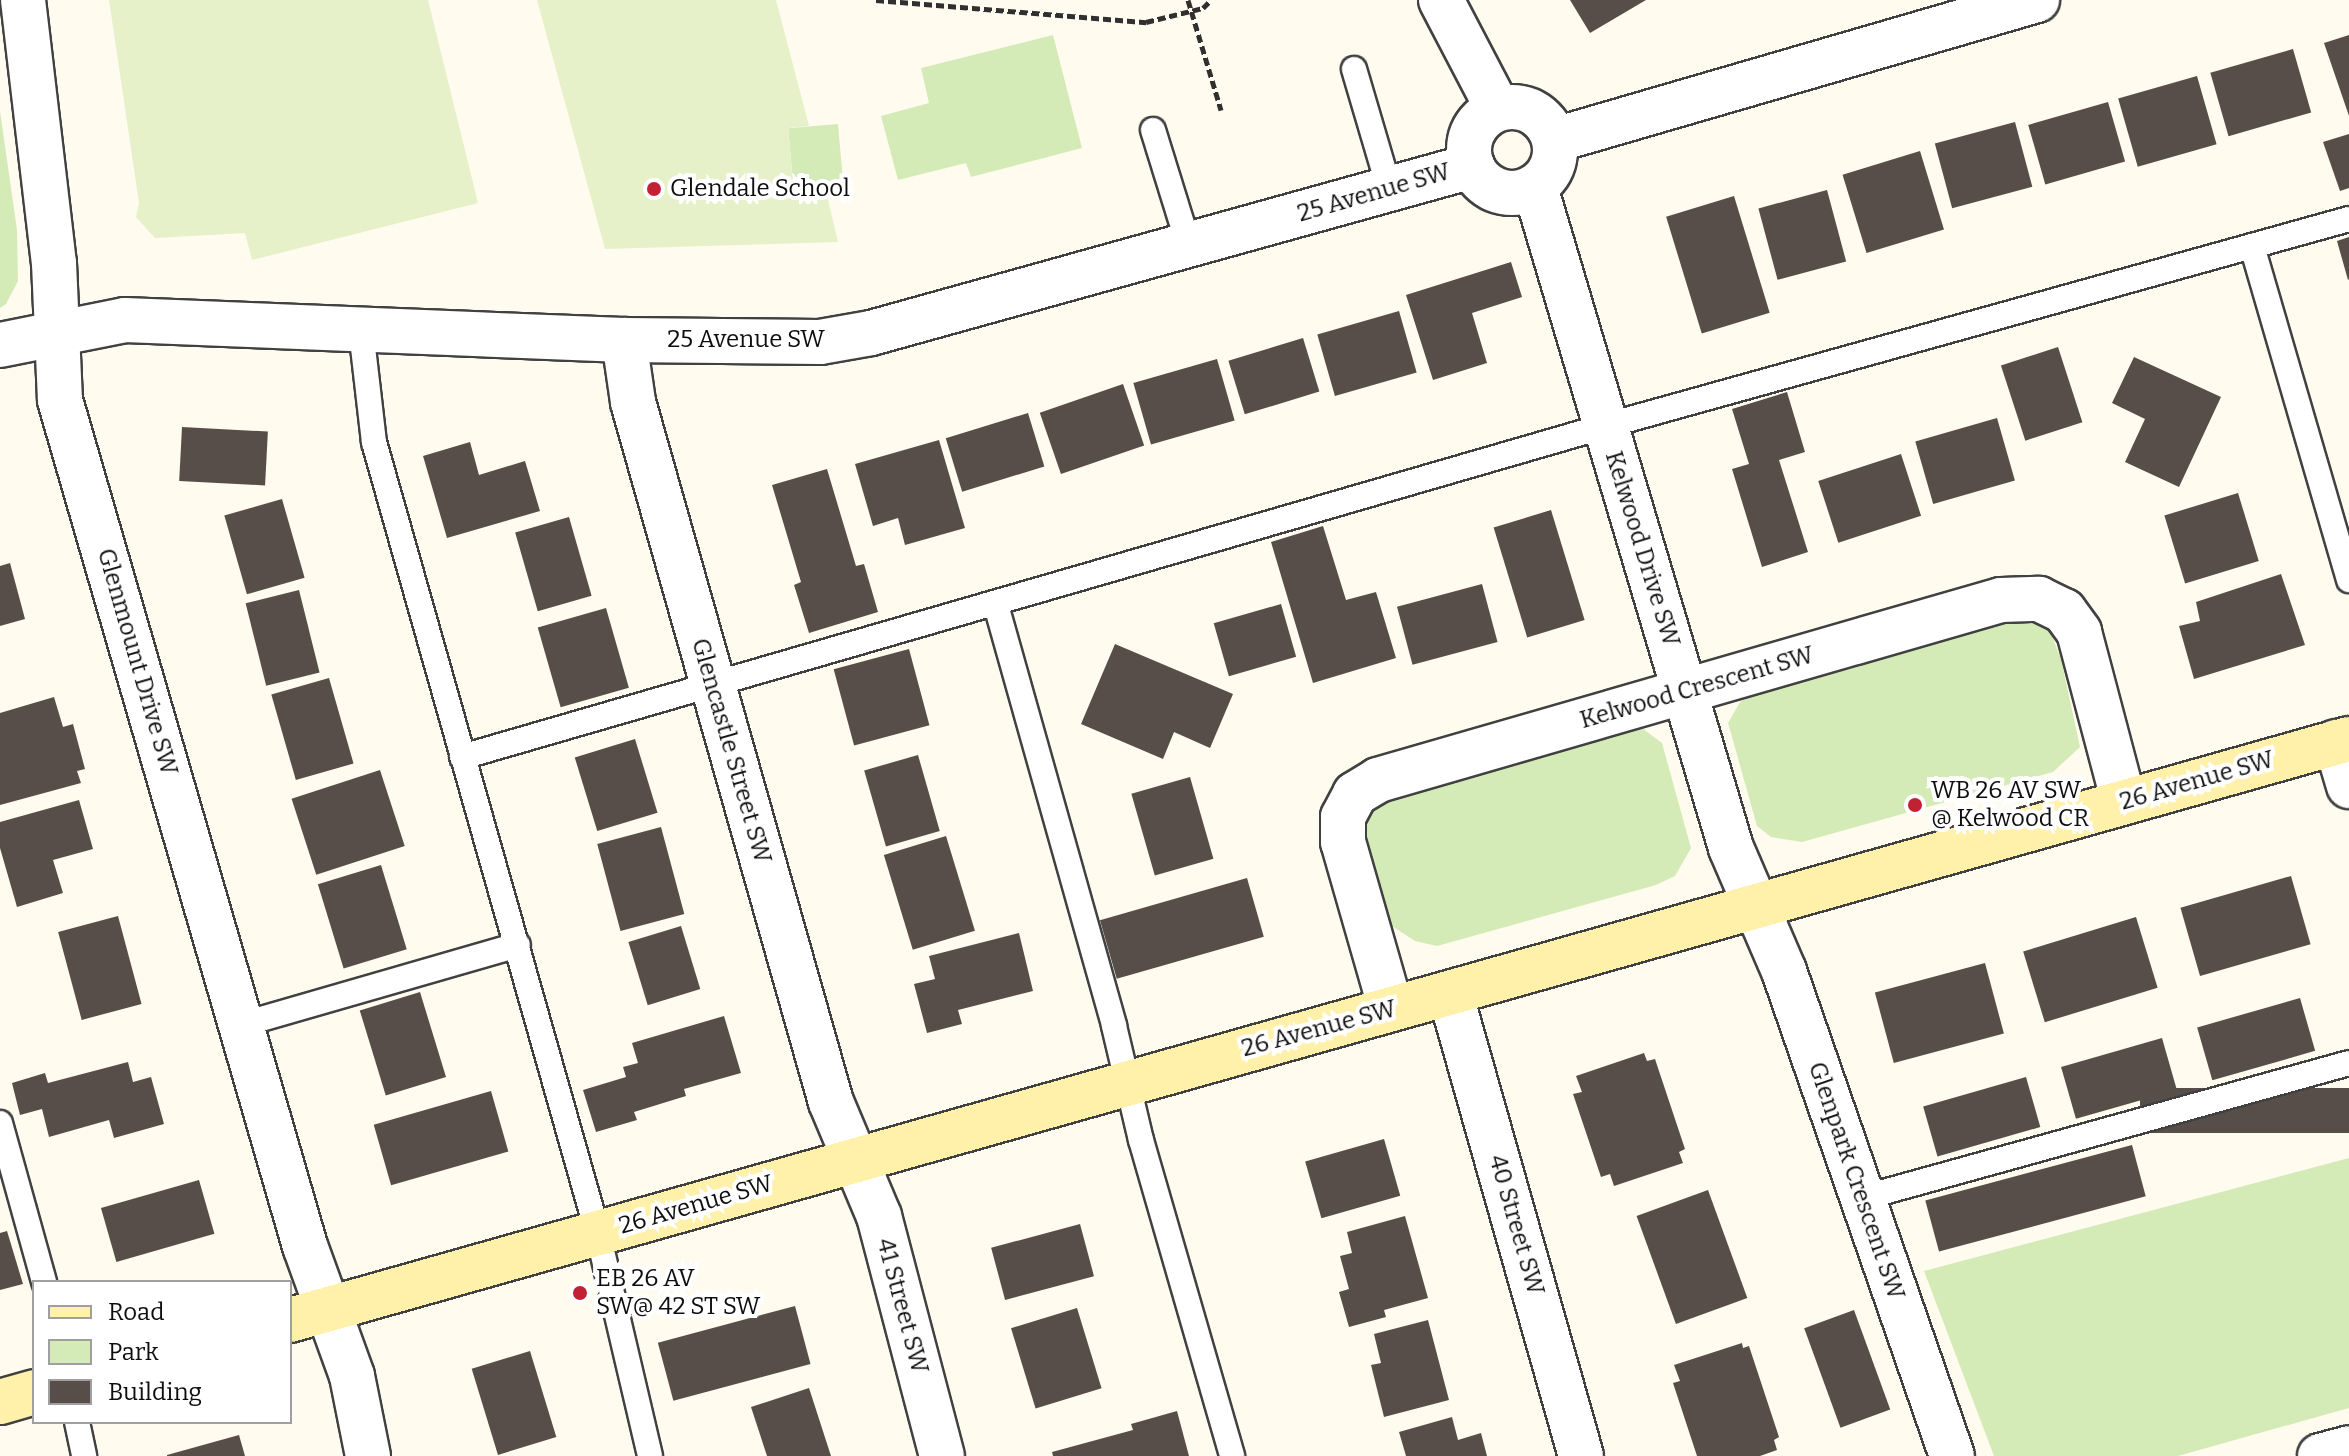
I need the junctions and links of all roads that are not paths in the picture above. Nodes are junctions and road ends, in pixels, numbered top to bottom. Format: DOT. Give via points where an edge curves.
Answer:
graph roads {
  1 [pos="23,0"];
  2 [pos="1441,0"];
  3 [pos="2037,0"];
  4 [pos="1354,69"];
  5 [pos="1498,109"];
  6 [pos="1153,130"];
  7 [pos="1555,140"];
  8 [pos="1472,166"];
  9 [pos="1535,187"];
  10 [pos="1389,188"];
  11 [pos="2349,219"];
  12 [pos="1189,246"];
  13 [pos="2252,246"];
  14 [pos="361,330"];
  15 [pos="57,334"];
  16 [pos="624,340"];
  17 [pos="0,345"];
  18 [pos="1605,426"];
  19 [pos="2349,580"];
  20 [pos="996,605"];
  21 [pos="712,682"];
  22 [pos="1685,692"];
  23 [pos="2343,740"];
  24 [pos="462,757"];
  25 [pos="2349,786"];
  26 [pos="2124,802"];
  27 [pos="1756,908"];
  28 [pos="518,945"];
  29 [pos="1450,993"];
  30 [pos="1391,1009"];
  31 [pos="244,1024"];
  32 [pos="2349,1063"];
  33 [pos="1127,1082"];
  34 [pos="0,1123"];
  35 [pos="854,1158"];
  36 [pos="1862,1198"];
  37 [pos="598,1234"];
  38 [pos="43,1280"];
  39 [pos="309,1314"];
  40 [pos="32,1393"];
  41 [pos="0,1402"];
  42 [pos="77,1424"];
  43 [pos="2349,1448"];
  44 [pos="84,1456"];
  45 [pos="368,1456"];
  46 [pos="650,1456"];
  47 [pos="942,1456"];
  48 [pos="1232,1456"];
  49 [pos="1581,1456"];
  50 [pos="1952,1456"];
  51 [pos="2320,1456"];
  1 -- 15 [label="street, Glenmount Drive SW" via="54,263"];
  2 -- 5 [label="street"];
  3 -- 7 [label="street"];
  4 -- 10 [label="lane"];
  5 -- 7 [label="street" via="1532,112"];
  5 -- 8 [label="street" via="1472,133"];
  6 -- 12 [label="lane"];
  7 -- 9 [label="street" via="1553,167"];
  8 -- 9 [label="street" via="1482,182 1498,191 1517,194"];
  8 -- 10 [label="street, 25 Avenue SW"];
  9 -- 18 [label="street, Kelwood Drive SW"];
  10 -- 12 [label="street, 25 Avenue SW"];
  11 -- 13 [label="lane"];
  12 -- 16 [label="street, 25 Avenue SW" via="846,338"];
  13 -- 18 [label="lane"];
  13 -- 19 [label="lane"];
  14 -- 15 [label="street, 25 Avenue SW" via="125,320"];
  14 -- 16 [label="street, 25 Avenue SW"];
  14 -- 24 [label="lane" via="374,442"];
  15 -- 17 [label="street, 25 Avenue SW"];
  15 -- 31 [label="street, Glenmount Drive SW" via="60,400"];
  16 -- 21 [label="street, Glencastle Street SW" via="633,402"];
  18 -- 20 [label="lane"];
  18 -- 22 [label="street, Kelwood Drive SW"];
  20 -- 21 [label="lane"];
  20 -- 33 [label="lane"];
  21 -- 24 [label="lane"];
  21 -- 35 [label="street, Glencastle Street SW" via="831,1102"];
  22 -- 26 [label="street, Kelwood Crescent SW" via="2001,600 2039,599 2064,611 2079,632"];
  22 -- 27 [label="street, Kelwood Drive SW" via="1731,848"];
  22 -- 30 [label="street, Kelwood Crescent SW" via="1378,780 1355,794 1343,817 1343,842"];
  23 -- 25 [label="street"];
  23 -- 26 [label="street, 26 Avenue SW"];
  24 -- 28 [label="lane"];
  26 -- 27 [label="street, 26 Avenue SW"];
  27 -- 29 [label="street, 26 Avenue SW"];
  27 -- 36 [label="street, Glenpark Crescent SW" via="1784,971"];
  28 -- 31 [label="lane"];
  28 -- 37 [label="lane"];
  29 -- 30 [label="street, 26 Avenue SW"];
  29 -- 49 [label="street, 40 Street SW"];
  30 -- 33 [label="street, 26 Avenue SW"];
  31 -- 39 [label="street, Glenmount Drive SW" via="305,1246"];
  32 -- 36 [label="lane"];
  33 -- 35 [label="street, 26 Avenue SW"];
  33 -- 48 [label="lane"];
  34 -- 38 [label="lane"];
  35 -- 37 [label="street, 26 Avenue SW"];
  35 -- 47 [label="street, 41 Street SW" via="879,1216"];
  36 -- 50 [label="street, Glenpark Crescent SW"];
  37 -- 39 [label="street, 26 Avenue SW"];
  37 -- 46 [label="lane"];
  39 -- 45 [label="street, Glenmount Drive SW" via="352,1376"];
  40 -- 41 [label="street"];
  42 -- 44 [label="lane"];
  43 -- 51 [label="street"];
}
